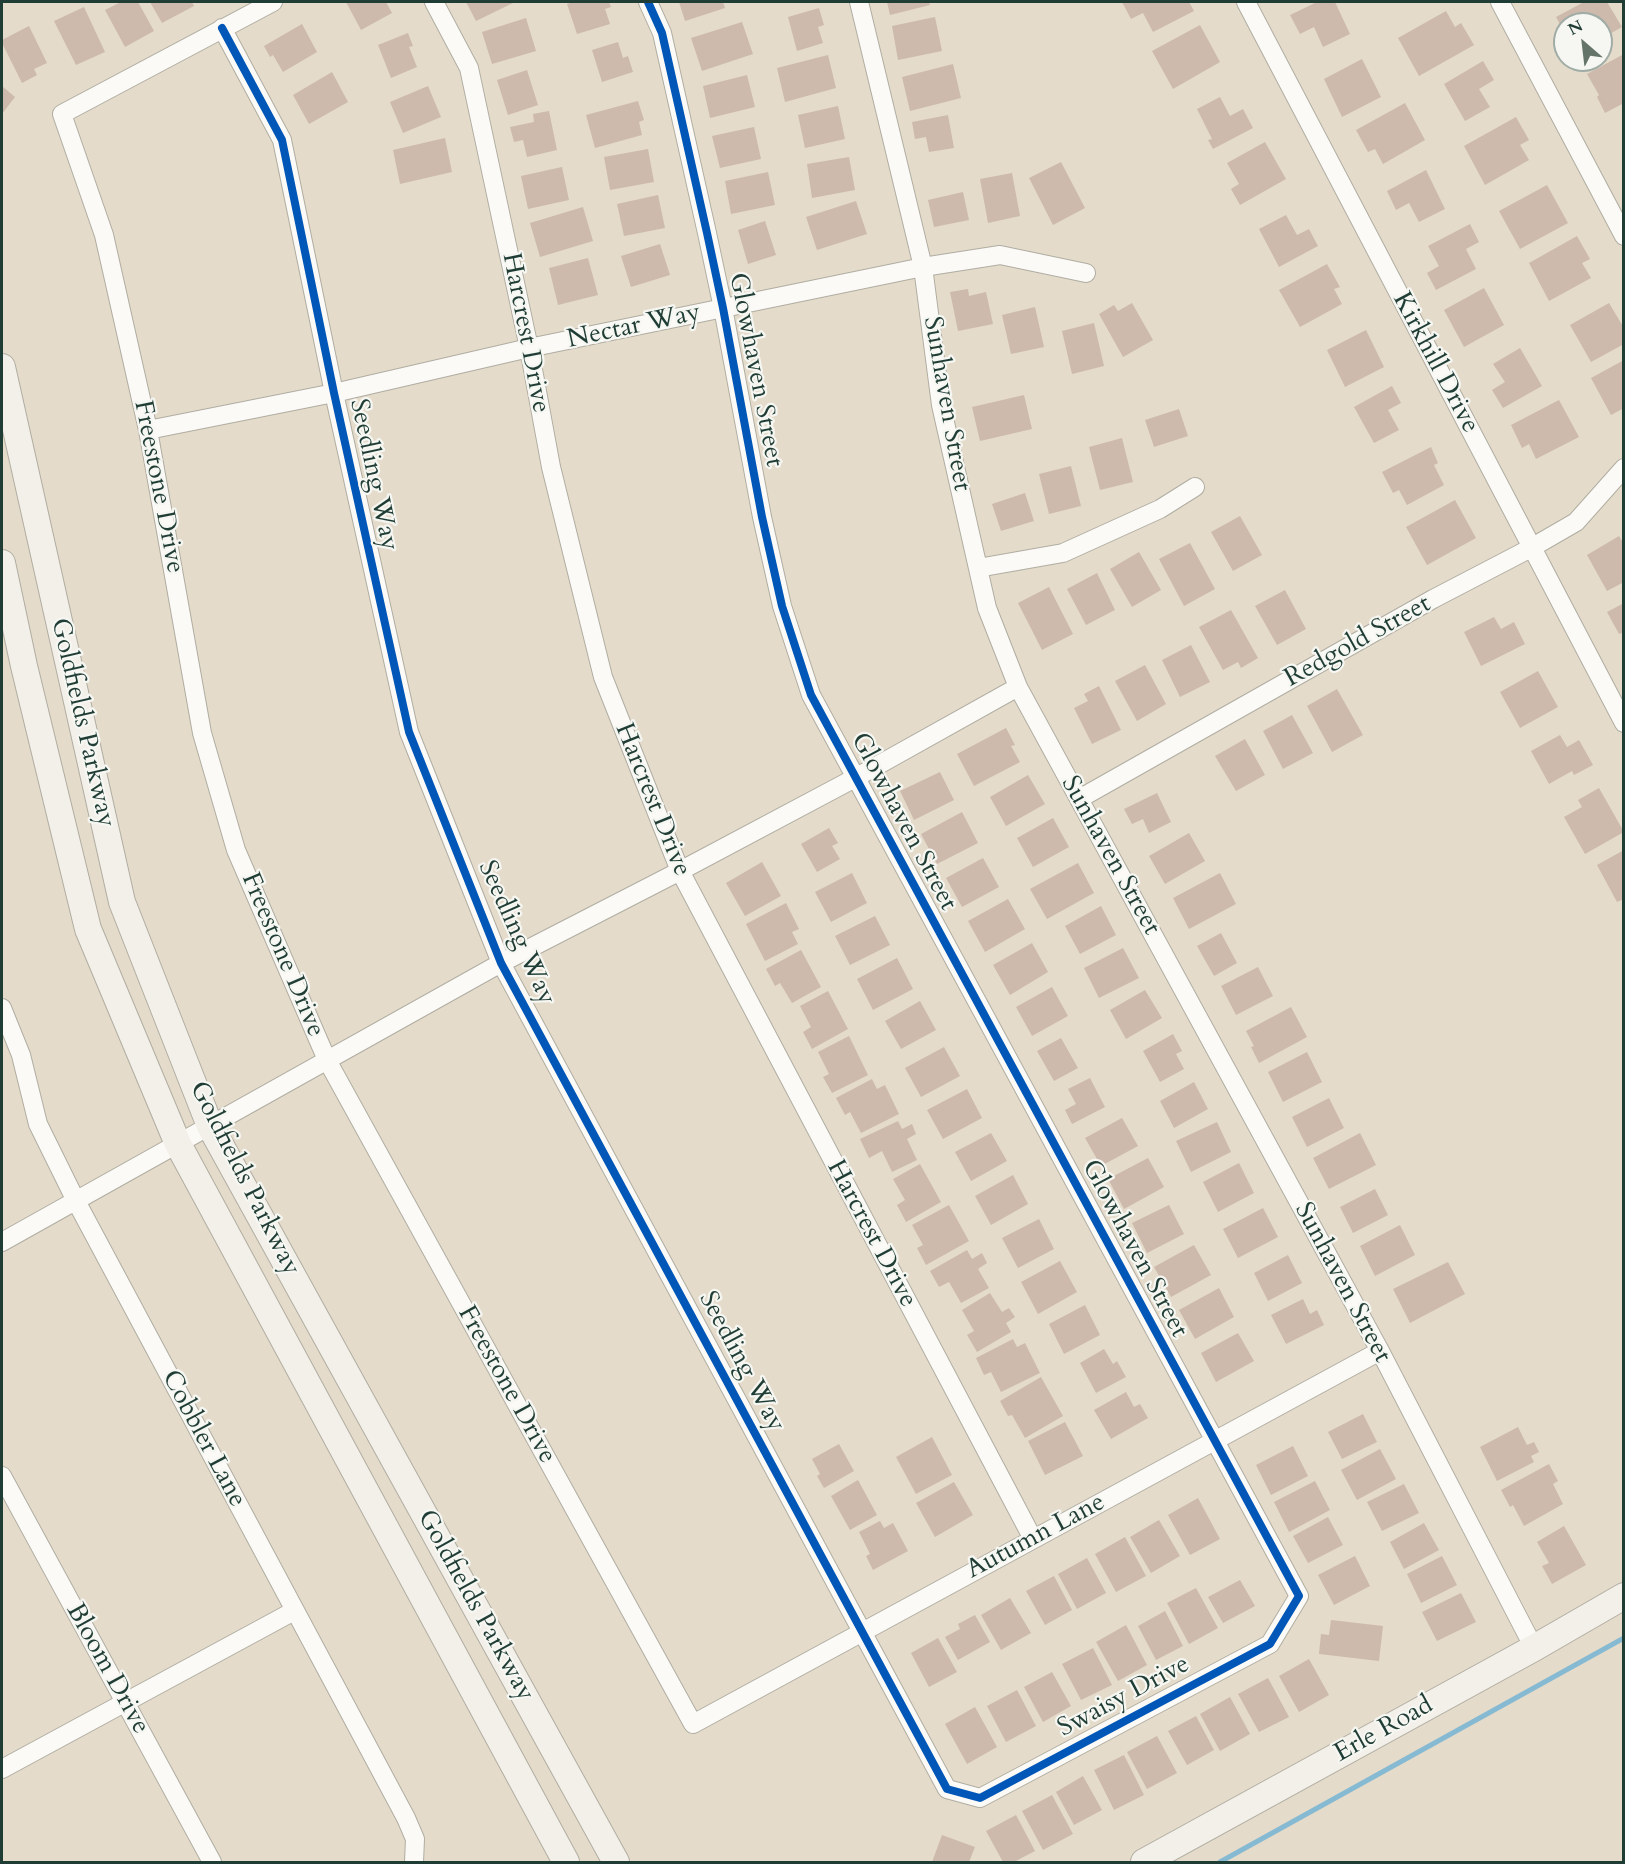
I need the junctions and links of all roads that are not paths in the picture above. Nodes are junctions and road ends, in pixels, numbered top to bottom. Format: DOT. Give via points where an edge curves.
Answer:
graph roads {
  1 [pos="273,2"];
  2 [pos="434,2"];
  3 [pos="648,2"];
  4 [pos="859,2"];
  5 [pos="1246,2"];
  6 [pos="1500,2"];
  7 [pos="222,28"];
  8 [pos="1623,236"];
  9 [pos="923,267"];
  10 [pos="1086,273"];
  11 [pos="723,309"];
  12 [pos="529,348"];
  13 [pos="2,367"];
  14 [pos="334,393"];
  15 [pos="148,430"];
  16 [pos="1623,468"];
  17 [pos="1195,487"];
  18 [pos="1531,548"];
  19 [pos="2,563"];
  20 [pos="978,568"];
  21 [pos="1018,687"];
  22 [pos="1623,723"];
  23 [pos="855,778"];
  24 [pos="1079,799"];
  25 [pos="680,871"];
  26 [pos="501,963"];
  27 [pos="2,1008"];
  28 [pos="327,1060"];
  29 [pos="210,1126"];
  30 [pos="178,1144"];
  31 [pos="76,1201"];
  32 [pos="2,1242"];
  33 [pos="1380,1351"];
  34 [pos="1214,1441"];
  35 [pos="2,1476"];
  36 [pos="1033,1539"];
  37 [pos="1299,1596"];
  38 [pos="1623,1596"];
  39 [pos="294,1611"];
  40 [pos="862,1632"];
  41 [pos="1534,1648"];
  42 [pos="125,1702"];
  43 [pos="693,1724"];
  44 [pos="2,1769"];
  45 [pos="947,1789"];
  46 [pos="212,1863"];
  47 [pos="414,1863"];
  48 [pos="566,1863"];
  49 [pos="616,1863"];
  50 [pos="1144,1863"];
  1 -- 7 [label="street"];
  2 -- 12 [label="street, Harcrest Drive" via="469,68"];
  3 -- 11 [label="street, Glowhaven Street" via="662,33"];
  4 -- 9 [label="street, Sunhaven Street"];
  5 -- 18 [label="street, Kirkhill Drive"];
  6 -- 8 [label="street"];
  7 -- 14 [label="street, Seedling Way" via="282,140"];
  7 -- 15 [label="street, Freestone Drive" via="62,114 104,235"];
  9 -- 10 [label="street, Nectar Way" via="1000,255"];
  9 -- 11 [label="street, Nectar Way"];
  9 -- 20 [label="street, Sunhaven Street" via="941,405"];
  11 -- 12 [label="street, Nectar Way"];
  11 -- 23 [label="street, Glowhaven Street" via="782,606 811,695"];
  12 -- 14 [label="street, Nectar Way"];
  12 -- 25 [label="street, Harcrest Drive" via="551,467 603,677"];
  13 -- 29 [label="main road, Goldfields Parkway" via="122,902"];
  14 -- 15 [label="street, Nectar Way"];
  14 -- 26 [label="street, Seedling Way" via="409,732"];
  15 -- 28 [label="street, Freestone Drive" via="202,733 236,850"];
  16 -- 18 [label="street, Redgold Street" via="1576,522"];
  17 -- 20 [label="street" via="1160,508 1063,553"];
  18 -- 22 [label="street, Kirkhill Drive"];
  18 -- 24 [label="street, Redgold Street"];
  19 -- 30 [label="main road, Goldfields Parkway" via="88,929"];
  20 -- 21 [label="street, Sunhaven Street" via="987,608"];
  21 -- 23 [label="street"];
  21 -- 24 [label="street, Sunhaven Street"];
  23 -- 25 [label="street"];
  23 -- 34 [label="street, Glowhaven Street"];
  24 -- 33 [label="street, Sunhaven Street"];
  25 -- 26 [label="street"];
  25 -- 36 [label="street, Harcrest Drive"];
  26 -- 28 [label="street"];
  26 -- 40 [label="street, Seedling Way"];
  27 -- 31 [label="street, Cobbler Lane" via="21,1055 38,1124"];
  28 -- 29 [label="street"];
  28 -- 43 [label="street, Freestone Drive"];
  29 -- 30 [label="street"];
  29 -- 49 [label="main road, Goldfields Parkway"];
  30 -- 31 [label="street"];
  30 -- 48 [label="main road, Goldfields Parkway"];
  31 -- 32 [label="street"];
  31 -- 39 [label="street, Cobbler Lane"];
  33 -- 34 [label="street, Autumn Lane"];
  33 -- 41 [label="street, Sunhaven Street"];
  34 -- 36 [label="street, Autumn Lane"];
  34 -- 37 [label="street, Glowhaven Street"];
  35 -- 42 [label="street, Bloom Drive"];
  36 -- 40 [label="street, Autumn Lane"];
  37 -- 45 [label="street, Swaisy Drive" via="1270,1644 980,1798"];
  38 -- 41 [label="main road, Erle Road"];
  39 -- 42 [label="street"];
  39 -- 47 [label="street, Cobbler Lane" via="406,1818 415,1839"];
  40 -- 43 [label="street, Autumn Lane"];
  40 -- 45 [label="street, Seedling Way"];
  41 -- 50 [label="main road, Erle Road"];
  42 -- 44 [label="street"];
  42 -- 46 [label="street, Bloom Drive"];
}
